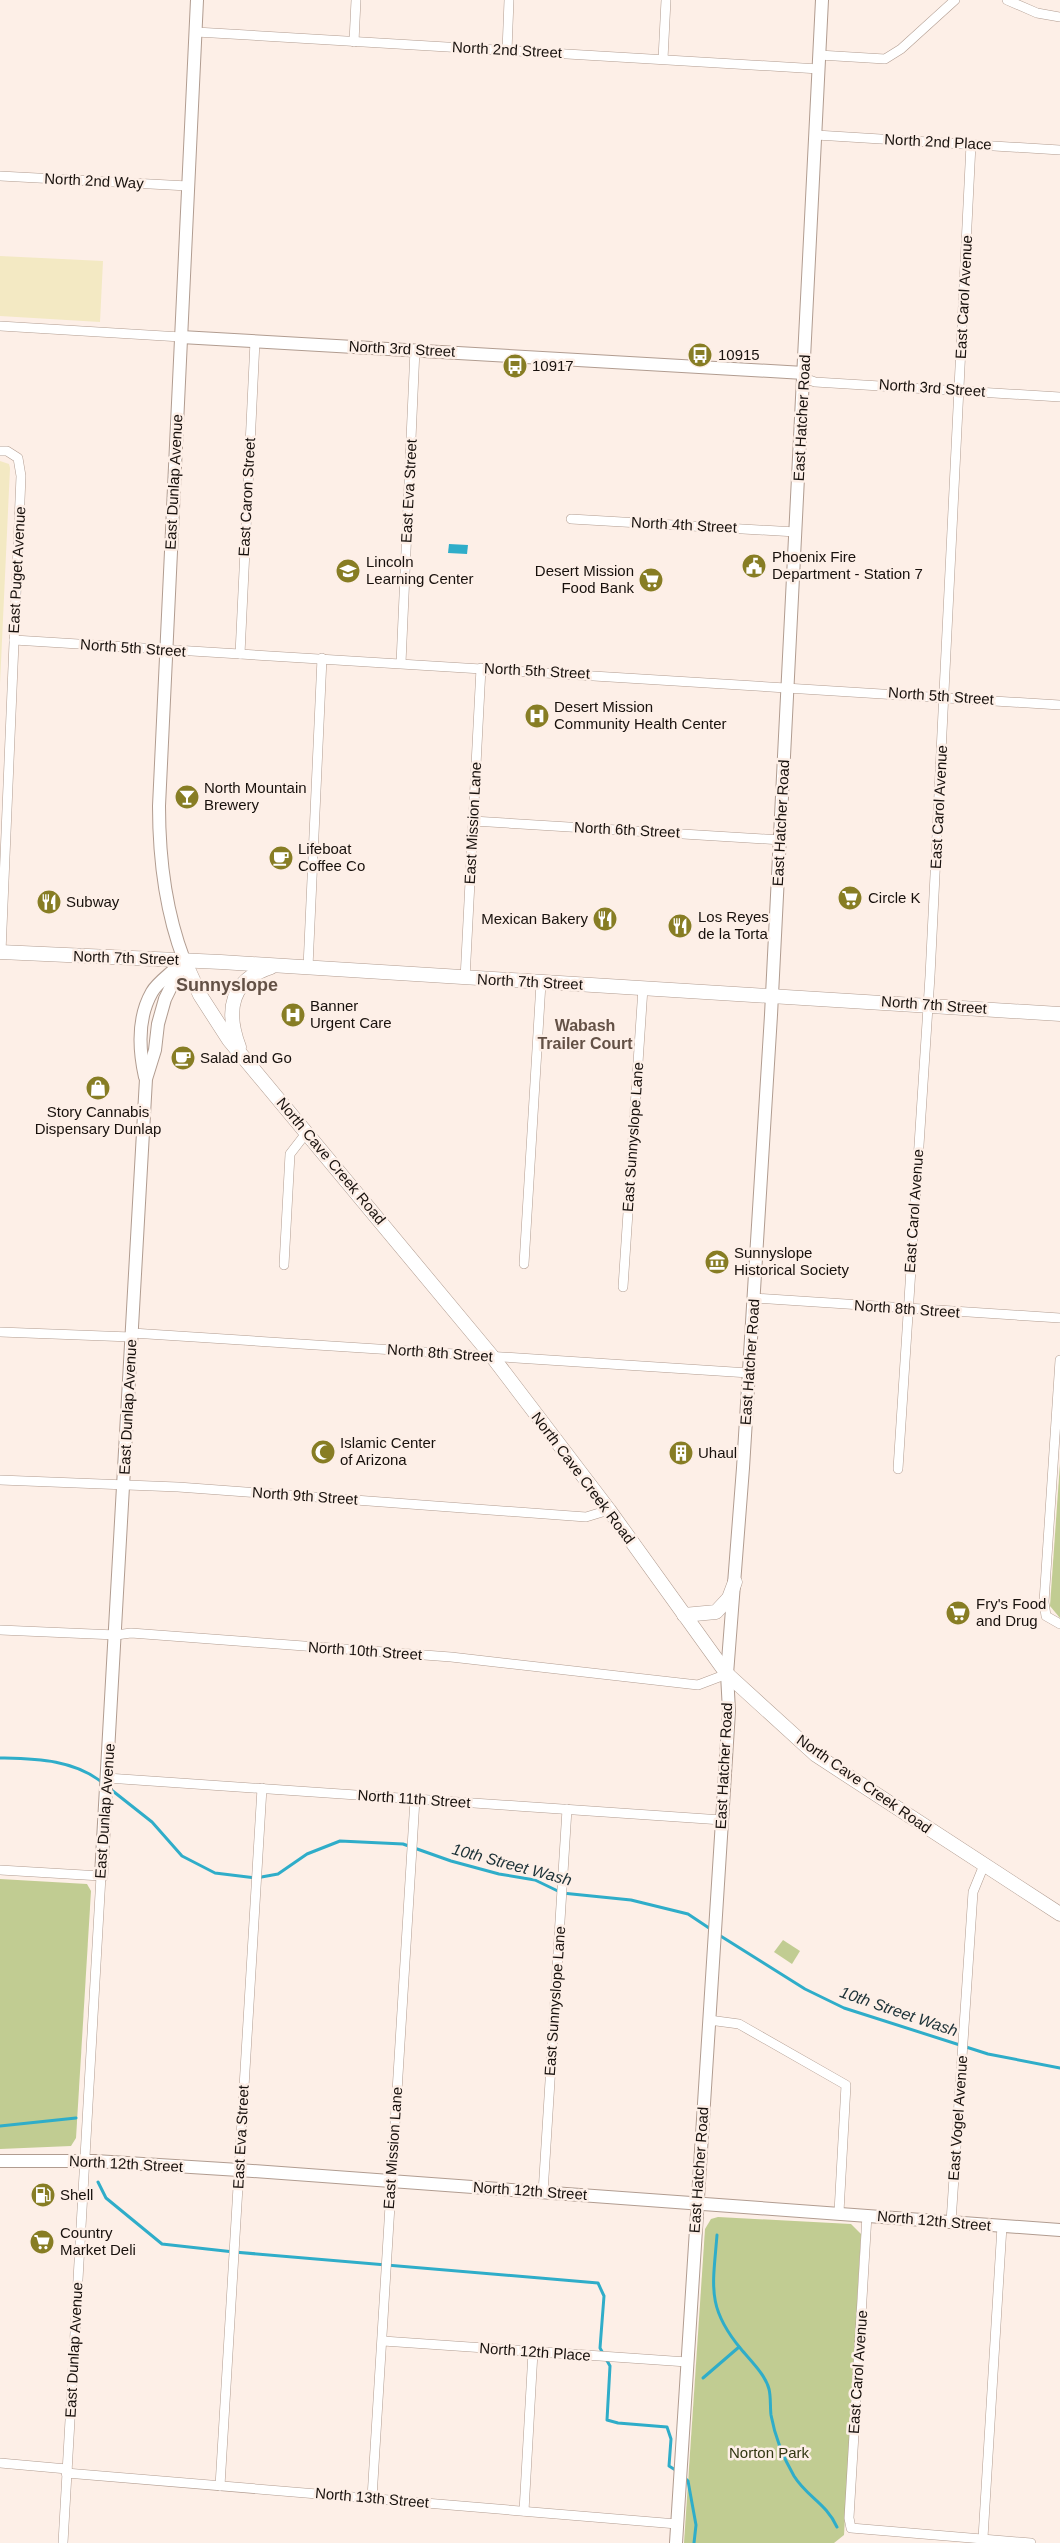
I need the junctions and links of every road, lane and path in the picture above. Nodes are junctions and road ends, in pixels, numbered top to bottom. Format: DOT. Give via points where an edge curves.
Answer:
graph roads {
  1 [pos="197,0"];
  2 [pos="356,0"];
  3 [pos="509,0"];
  4 [pos="666,0"];
  5 [pos="822,0"];
  6 [pos="955,0"];
  7 [pos="1007,0"];
  8 [pos="1060,17"];
  9 [pos="196,32"];
  10 [pos="354,42"];
  11 [pos="506,50"];
  12 [pos="819,56"];
  13 [pos="663,59"];
  14 [pos="819,69"];
  15 [pos="816,135"];
  16 [pos="971,144"];
  17 [pos="1060,150"];
  18 [pos="0,176"];
  19 [pos="188,186"];
  20 [pos="0,326"];
  21 [pos="181,337"];
  22 [pos="255,341"];
  23 [pos="415,349"];
  24 [pos="804,375"];
  25 [pos="959,390"];
  26 [pos="1060,397"];
  27 [pos="0,451"];
  28 [pos="571,519"];
  29 [pos="796,532"];
  30 [pos="14,640"];
  31 [pos="166,650"];
  32 [pos="240,654"];
  33 [pos="322,658"];
  34 [pos="401,663"];
  35 [pos="481,668"];
  36 [pos="788,687"];
  37 [pos="944,696"];
  38 [pos="1060,704"];
  39 [pos="473,821"];
  40 [pos="780,840"];
  41 [pos="0,952"];
  42 [pos="184,960"];
  43 [pos="278,965"];
  44 [pos="308,968"];
  45 [pos="465,979"];
  46 [pos="541,983"];
  47 [pos="643,988"];
  48 [pos="772,995"];
  49 [pos="928,1004"];
  50 [pos="1060,1014"];
  51 [pos="243,1057"];
  52 [pos="307,1132"];
  53 [pos="524,1264"];
  54 [pos="284,1265"];
  55 [pos="623,1287"];
  56 [pos="754,1298"];
  57 [pos="908,1310"];
  58 [pos="1060,1318"];
  59 [pos="0,1332"];
  60 [pos="132,1335"];
  61 [pos="491,1356"];
  62 [pos="1060,1360"];
  63 [pos="749,1373"];
  64 [pos="898,1469"];
  65 [pos="0,1480"];
  66 [pos="124,1485"];
  67 [pos="609,1510"];
  68 [pos="735,1582"];
  69 [pos="684,1615"];
  70 [pos="1060,1624"];
  71 [pos="0,1630"];
  72 [pos="116,1636"];
  73 [pos="727,1674"];
  74 [pos="107,1778"];
  75 [pos="262,1788"];
  76 [pos="414,1799"];
  77 [pos="567,1809"];
  78 [pos="722,1820"];
  79 [pos="984,1865"];
  80 [pos="0,1870"];
  81 [pos="101,1876"];
  82 [pos="1060,1914"];
  83 [pos="709,2020"];
  84 [pos="0,2161"];
  85 [pos="84,2161"];
  86 [pos="239,2170"];
  87 [pos="391,2180"];
  88 [pos="543,2192"];
  89 [pos="697,2202"];
  90 [pos="839,2212"];
  91 [pos="867,2215"];
  92 [pos="951,2222"];
  93 [pos="1002,2226"];
  94 [pos="1060,2230"];
  95 [pos="382,2341"];
  96 [pos="533,2352"];
  97 [pos="687,2362"];
  98 [pos="0,2463"];
  99 [pos="67,2471"];
  100 [pos="220,2486"];
  101 [pos="372,2498"];
  102 [pos="524,2511"];
  103 [pos="677,2524"];
  104 [pos="907,2538"];
  105 [pos="983,2538"];
  106 [pos="63,2543"];
  107 [pos="676,2543"];
  108 [pos="1031,2543"];
  1 -- 9 [label="street, East Dunlap Avenue"];
  2 -- 10 [label="street"];
  3 -- 11 [label="street"];
  4 -- 13 [label="street"];
  5 -- 12 [label="street, East Hatcher Road"];
  6 -- 12 [label="street" via="901,49 885,59"];
  7 -- 8 [label="street" via="1037,13"];
  9 -- 10 [label="street, North 2nd Street"];
  9 -- 19 [label="street, East Dunlap Avenue"];
  10 -- 11 [label="street, North 2nd Street"];
  11 -- 13 [label="street, North 2nd Street"];
  12 -- 14 [label="street, East Hatcher Road"];
  13 -- 14 [label="street, North 2nd Street"];
  14 -- 15 [label="street, East Hatcher Road"];
  15 -- 16 [label="street, North 2nd Place"];
  15 -- 24 [label="street, East Hatcher Road"];
  16 -- 17 [label="street, North 2nd Place"];
  16 -- 25 [label="street, East Carol Avenue"];
  18 -- 19 [label="street, North 2nd Way"];
  19 -- 21 [label="street, East Dunlap Avenue"];
  20 -- 21 [label="street, North 3rd Street"];
  21 -- 22 [label="street, North 3rd Street"];
  21 -- 31 [label="street, East Dunlap Avenue"];
  22 -- 23 [label="street, North 3rd Street"];
  22 -- 32 [label="street, East Caron Street"];
  23 -- 24 [label="street, North 3rd Street"];
  23 -- 34 [label="street, East Eva Street"];
  24 -- 25 [label="street, North 3rd Street" via="815,382"];
  24 -- 29 [label="street, East Hatcher Road"];
  25 -- 26 [label="street, North 3rd Street"];
  25 -- 37 [label="street, East Carol Avenue"];
  27 -- 30 [label="street, East Puget Avenue" via="7,451 18,458 21,476"];
  28 -- 29 [label="street, North 4th Street"];
  29 -- 36 [label="street, East Hatcher Road"];
  30 -- 31 [label="street, North 5th Street"];
  30 -- 41 [label="street, East Puget Avenue"];
  31 -- 32 [label="street, North 5th Street"];
  31 -- 42 [label="street, East Dunlap Avenue" via="158,837 166,903"];
  32 -- 33 [label="street, North 5th Street"];
  33 -- 34 [label="street, North 5th Street"];
  33 -- 44 [label="street"];
  34 -- 35 [label="street, North 5th Street"];
  35 -- 36 [label="street, North 5th Street"];
  35 -- 39 [label="street, East Mission Lane"];
  36 -- 37 [label="street, North 5th Street"];
  36 -- 40 [label="street, East Hatcher Road"];
  37 -- 38 [label="street, North 5th Street"];
  37 -- 49 [label="street, East Carol Avenue"];
  39 -- 40 [label="street, North 6th Street"];
  39 -- 45 [label="street, East Mission Lane"];
  40 -- 48 [label="street, East Hatcher Road"];
  41 -- 42 [label="main road, North 7th Street"];
  42 -- 43 [label="main road, North 7th Street"];
  42 -- 51 [label="main road, North Cave Creek Road" via="214,1018"];
  42 -- 60 [label="street, East Dunlap Avenue" via="165,999 146,1079"];
  43 -- 44 [label="main road, North 7th Street"];
  43 -- 51 [label="main road" via="258,971 237,990 233,1023"];
  44 -- 45 [label="main road, North 7th Street"];
  45 -- 46 [label="main road, North 7th Street"];
  46 -- 47 [label="main road, North 7th Street"];
  46 -- 53 [label="street"];
  47 -- 48 [label="main road, North 7th Street"];
  47 -- 55 [label="street, East Sunnyslope Lane"];
  48 -- 49 [label="main road, North 7th Street"];
  48 -- 56 [label="street, East Hatcher Road"];
  49 -- 50 [label="main road, North 7th Street"];
  49 -- 57 [label="street, East Carol Avenue"];
  51 -- 52 [label="main road, North Cave Creek Road"];
  52 -- 54 [label="street" via="290,1154"];
  52 -- 61 [label="main road, North Cave Creek Road"];
  56 -- 57 [label="street, North 8th Street"];
  56 -- 63 [label="street, East Hatcher Road"];
  57 -- 58 [label="street, North 8th Street"];
  57 -- 64 [label="street, East Carol Avenue"];
  59 -- 60 [label="street, North 8th Street"];
  60 -- 61 [label="street, North 8th Street"];
  60 -- 66 [label="street, East Dunlap Avenue"];
  61 -- 63 [label="street, North 8th Street"];
  61 -- 67 [label="main road, North Cave Creek Road"];
  62 -- 70 [label="street" via="1044,1602 1046,1616"];
  63 -- 68 [label="street, East Hatcher Road"];
  65 -- 66 [label="street, North 9th Street"];
  66 -- 67 [label="street, North 9th Street" via="586,1517"];
  66 -- 72 [label="street, East Dunlap Avenue"];
  67 -- 69 [label="main road, North Cave Creek Road"];
  68 -- 69 [label="main road" via="729,1598 716,1612"];
  68 -- 73 [label="street, East Hatcher Road"];
  69 -- 73 [label="main road, North Cave Creek Road"];
  71 -- 72 [label="street, North 10th Street"];
  72 -- 73 [label="street, North 10th Street" via="130,1633 451,1657 698,1685"];
  72 -- 74 [label="street, East Dunlap Avenue"];
  73 -- 78 [label="street, East Hatcher Road" via="729,1711"];
  73 -- 79 [label="main road, North Cave Creek Road" via="816,1755"];
  74 -- 75 [label="street, North 11th Street"];
  74 -- 81 [label="street, East Dunlap Avenue"];
  75 -- 76 [label="street, North 11th Street"];
  75 -- 86 [label="street, East Eva Street"];
  76 -- 77 [label="street, North 11th Street"];
  76 -- 87 [label="street, East Mission Lane"];
  77 -- 78 [label="street, North 11th Street"];
  77 -- 88 [label="street, East Sunnyslope Lane"];
  78 -- 83 [label="street, East Hatcher Road"];
  79 -- 82 [label="main road, North Cave Creek Road"];
  79 -- 92 [label="street, East Vogel Avenue" via="973,1892"];
  80 -- 81 [label="street"];
  81 -- 85 [label="street, East Dunlap Avenue"];
  83 -- 89 [label="street, East Hatcher Road"];
  83 -- 90 [label="street" via="739,2024 846,2085"];
  84 -- 85 [label="street, North 12th Street"];
  85 -- 86 [label="street, North 12th Street"];
  85 -- 99 [label="street, East Dunlap Avenue"];
  86 -- 87 [label="street, North 12th Street"];
  86 -- 100 [label="street, East Eva Street"];
  87 -- 88 [label="street, North 12th Street"];
  87 -- 95 [label="street, East Mission Lane"];
  88 -- 89 [label="street, North 12th Street"];
  89 -- 90 [label="street, North 12th Street"];
  89 -- 97 [label="street, East Hatcher Road"];
  90 -- 91 [label="street, North 12th Street"];
  91 -- 92 [label="street, North 12th Street"];
  91 -- 104 [label="street, East Carol Avenue" via="849,2518 851,2528"];
  92 -- 93 [label="street, North 12th Street"];
  93 -- 94 [label="street, North 12th Street"];
  93 -- 105 [label="street"];
  95 -- 96 [label="street, North 12th Place"];
  95 -- 101 [label="street, East Mission Lane"];
  96 -- 97 [label="street, North 12th Place"];
  96 -- 102 [label="street"];
  97 -- 103 [label="street, East Hatcher Road"];
  98 -- 99 [label="street, North 13th Street"];
  99 -- 100 [label="street, North 13th Street"];
  99 -- 106 [label="street, East Dunlap Avenue"];
  100 -- 101 [label="street, North 13th Street"];
  101 -- 102 [label="street, North 13th Street"];
  102 -- 103 [label="street, North 13th Street"];
  103 -- 107 [label="street, East Hatcher Road"];
  104 -- 105 [label="street"];
  105 -- 108 [label="street"];
}
